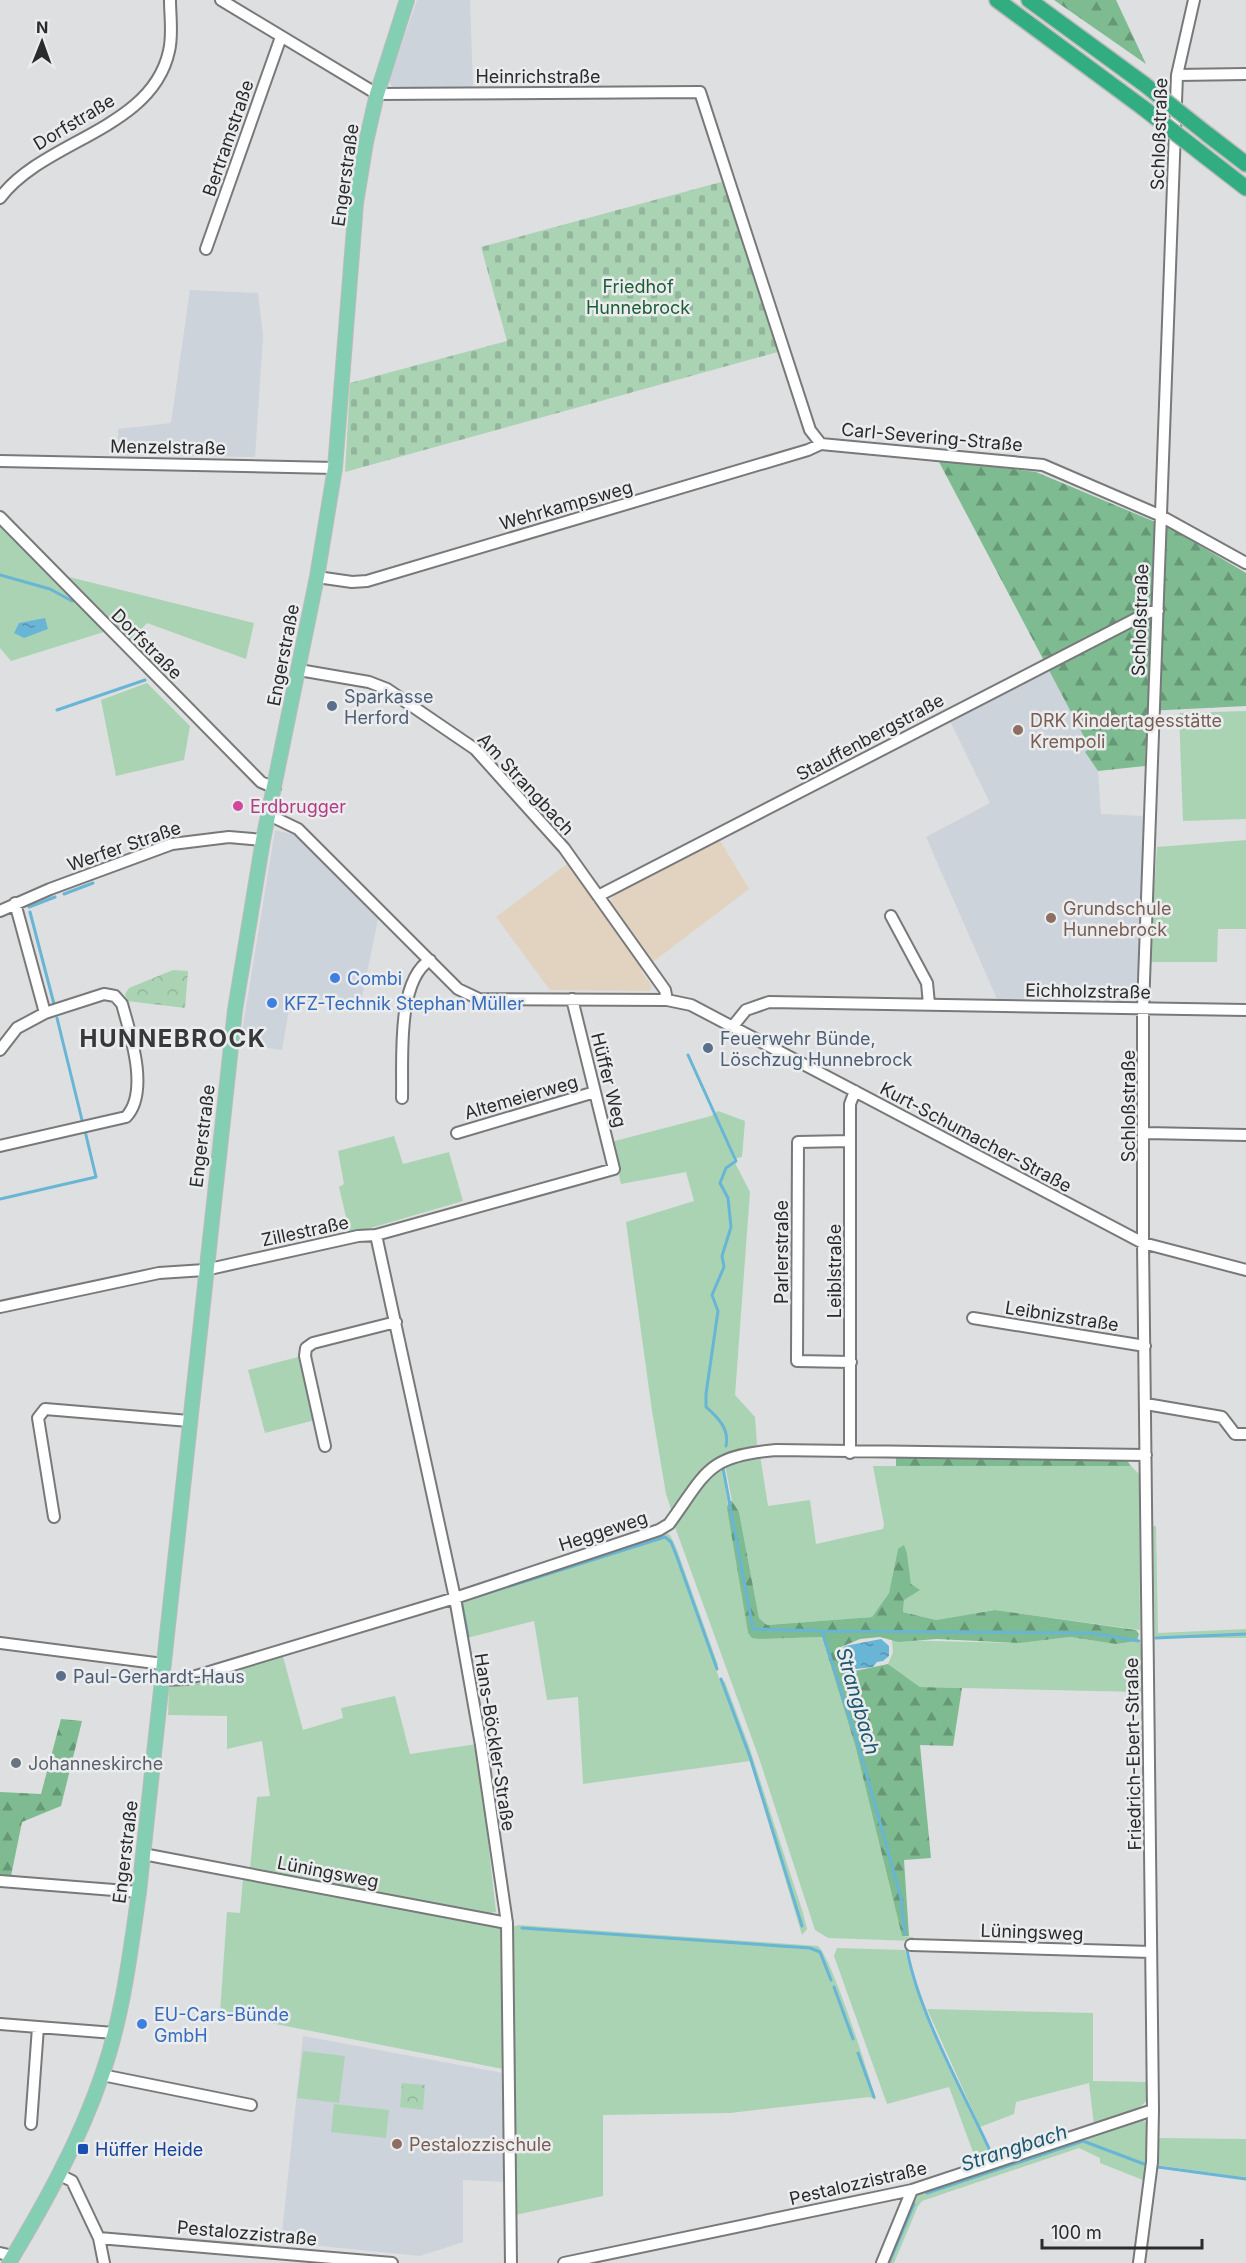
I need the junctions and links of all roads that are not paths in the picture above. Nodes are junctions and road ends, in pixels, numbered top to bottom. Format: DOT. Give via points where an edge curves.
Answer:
graph roads {
  1 [pos="170,0"];
  2 [pos="221,0"];
  3 [pos="407,0"];
  4 [pos="997,0"];
  5 [pos="1029,0"];
  6 [pos="1194,0"];
  7 [pos="281,37"];
  8 [pos="1246,74"];
  9 [pos="1177,75"];
  10 [pos="700,92"];
  11 [pos="377,94"];
  12 [pos="1246,164"];
  13 [pos="1246,188"];
  14 [pos="0,198"];
  15 [pos="206,249"];
  16 [pos="821,444"];
  17 [pos="0,461"];
  18 [pos="335,468"];
  19 [pos="1159,515"];
  20 [pos="0,517"];
  21 [pos="1246,563"];
  22 [pos="317,577"];
  23 [pos="1158,611"];
  24 [pos="299,670"];
  25 [pos="275,788"];
  26 [pos="269,815"];
  27 [pos="263,840"];
  28 [pos="598,896"];
  29 [pos="15,903"];
  30 [pos="0,911"];
  31 [pos="891,916"];
  32 [pos="430,960"];
  33 [pos="572,999"];
  34 [pos="666,1000"];
  35 [pos="929,1004"];
  36 [pos="1143,1008"];
  37 [pos="1246,1010"];
  38 [pos="45,1013"];
  39 [pos="733,1026"];
  40 [pos="0,1050"];
  41 [pos="855,1091"];
  42 [pos="595,1092"];
  43 [pos="402,1098"];
  44 [pos="457,1133"];
  45 [pos="1145,1133"];
  46 [pos="1246,1135"];
  47 [pos="850,1140"];
  48 [pos="0,1146"];
  49 [pos="614,1169"];
  50 [pos="376,1235"];
  51 [pos="1143,1243"];
  52 [pos="205,1270"];
  53 [pos="1246,1270"];
  54 [pos="0,1307"];
  55 [pos="973,1318"];
  56 [pos="396,1322"];
  57 [pos="1145,1346"];
  58 [pos="851,1362"];
  59 [pos="1146,1404"];
  60 [pos="189,1420"];
  61 [pos="1246,1434"];
  62 [pos="325,1446"];
  63 [pos="850,1453"];
  64 [pos="1146,1455"];
  65 [pos="54,1516"];
  66 [pos="455,1598"];
  67 [pos="0,1643"];
  68 [pos="163,1664"];
  69 [pos="162,1680"];
  70 [pos="143,1854"];
  71 [pos="0,1881"];
  72 [pos="139,1892"];
  73 [pos="507,1923"];
  74 [pos="911,1945"];
  75 [pos="1151,1952"];
  76 [pos="0,2024"];
  77 [pos="38,2027"];
  78 [pos="114,2033"];
  79 [pos="102,2075"];
  80 [pos="251,2105"];
  81 [pos="1153,2110"];
  82 [pos="31,2124"];
  83 [pos="60,2175"];
  84 [pos="912,2190"];
  85 [pos="99,2238"];
  86 [pos="7,2257"];
  87 [pos="104,2263"];
  88 [pos="392,2263"];
  89 [pos="511,2263"];
  90 [pos="564,2263"];
  91 [pos="882,2263"];
  92 [pos="1138,2263"];
  1 -- 14 [label="street, Dorfstraße" via="170,50 161,74 145,94 104,127 22,174"];
  2 -- 7 [label="street"];
  3 -- 11 [label="main road, Engerstraße"];
  4 -- 13 [label="highway, bridge"];
  5 -- 12 [label="highway, bridge"];
  6 -- 9 [label="street, Schloßstraße"];
  7 -- 11 [label="street"];
  7 -- 15 [label="street, Bertramstraße"];
  8 -- 9 [label="street"];
  9 -- 19 [label="street, Schloßstraße"];
  10 -- 11 [label="street, Heinrichstraße"];
  10 -- 16 [label="street, Carl-Severing-Straße" via="810,430"];
  11 -- 18 [label="main road, Engerstraße" via="356,204"];
  16 -- 19 [label="street, Carl-Severing-Straße" via="1036,463"];
  16 -- 22 [label="street, Wehrkampsweg" via="367,581"];
  17 -- 18 [label="street, Menzelstraße"];
  18 -- 22 [label="main road, Engerstraße"];
  19 -- 21 [label="street, Carl-Severing-Straße"];
  19 -- 23 [label="street, Schloßstraße"];
  20 -- 25 [label="street, Dorfstraße" via="261,782"];
  22 -- 24 [label="main road, Engerstraße"];
  23 -- 28 [label="street, Stauffenbergstraße" via="1043,665"];
  23 -- 36 [label="street, Schloßstraße"];
  24 -- 25 [label="main road, Engerstraße"];
  24 -- 28 [label="street, Am Strangbach" via="369,682 387,689 475,749 564,848"];
  25 -- 26 [label="main road, Engerstraße"];
  26 -- 27 [label="main road, Engerstraße"];
  26 -- 32 [label="street, Kurt-Schumacher-Straße" via="298,829"];
  27 -- 29 [label="street, Werfer Straße" via="230,837 172,844"];
  27 -- 52 [label="main road, Engerstraße" via="234,1010"];
  28 -- 34 [label="street, Am Strangbach" via="665,990"];
  29 -- 30 [label="street, Werfer Straße"];
  29 -- 38 [label="street"];
  31 -- 35 [label="street" via="927,983"];
  32 -- 33 [label="street, Kurt-Schumacher-Straße" via="468,996"];
  32 -- 43 [label="street" via="423,964 405,1002"];
  33 -- 34 [label="street, Kurt-Schumacher-Straße"];
  33 -- 42 [label="street, Hüffer Weg"];
  34 -- 39 [label="street, Kurt-Schumacher-Straße" via="691,1005"];
  35 -- 36 [label="street, Eichholzstraße"];
  35 -- 39 [label="street, Eichholzstraße" via="769,1002 746,1010"];
  36 -- 37 [label="street, Eichholzstraße"];
  36 -- 45 [label="street, Schloßstraße"];
  38 -- 40 [label="street" via="17,1028"];
  38 -- 48 [label="street" via="104,994 115,996 122,1004 139,1066 132,1111 126,1117"];
  39 -- 41 [label="street, Kurt-Schumacher-Straße"];
  41 -- 47 [label="street, Leiblstraße" via="850,1104"];
  41 -- 51 [label="street, Kurt-Schumacher-Straße"];
  42 -- 44 [label="street, Altemeierweg"];
  42 -- 49 [label="street, Hüffer Weg"];
  45 -- 46 [label="street"];
  45 -- 51 [label="street, Schloßstraße"];
  47 -- 58 [label="street, Leiblstraße"];
  47 -- 58 [label="street, Parlerstraße" via="798,1142 797,1361"];
  49 -- 50 [label="street, Zillestraße"];
  50 -- 52 [label="street, Zillestraße"];
  50 -- 56 [label="street, Hans-Böckler-Straße"];
  51 -- 53 [label="street, Kurt-Schumacher-Straße"];
  51 -- 57 [label="street, Friedrich-Ebert-Straße"];
  52 -- 54 [label="street, Zillestraße" via="159,1273"];
  52 -- 60 [label="main road, Engerstraße"];
  55 -- 57 [label="street, Leibnizstraße"];
  56 -- 62 [label="street" via="306,1348"];
  56 -- 66 [label="street, Hans-Böckler-Straße"];
  57 -- 59 [label="street, Friedrich-Ebert-Straße"];
  58 -- 63 [label="street, Leiblstraße"];
  59 -- 61 [label="street" via="1222,1417 1235,1434"];
  59 -- 64 [label="street, Friedrich-Ebert-Straße"];
  60 -- 65 [label="street" via="45,1409 38,1418"];
  60 -- 68 [label="main road, Engerstraße"];
  63 -- 64 [label="street, Heggeweg"];
  63 -- 66 [label="street, Heggeweg" via="741,1453 710,1468 669,1524 659,1530"];
  64 -- 75 [label="street, Friedrich-Ebert-Straße"];
  66 -- 69 [label="street, Heggeweg" via="186,1679"];
  66 -- 73 [label="street, Hans-Böckler-Straße"];
  67 -- 68 [label="street"];
  68 -- 69 [label="main road, Engerstraße"];
  69 -- 70 [label="main road, Engerstraße"];
  70 -- 72 [label="main road, Engerstraße"];
  70 -- 73 [label="street, Lüningsweg"];
  71 -- 72 [label="street"];
  72 -- 78 [label="main road, Engerstraße"];
  73 -- 89 [label="street, Hans-Böckler-Straße"];
  74 -- 75 [label="street, Lüningsweg"];
  75 -- 81 [label="street, Friedrich-Ebert-Straße"];
  76 -- 77 [label="street"];
  77 -- 78 [label="street"];
  77 -- 82 [label="street"];
  78 -- 79 [label="main road, Engerstraße"];
  79 -- 80 [label="street"];
  79 -- 83 [label="main road, Engerstraße"];
  81 -- 84 [label="street, Pestalozzistraße"];
  81 -- 92 [label="street, Friedrich-Ebert-Straße" via="1152,2162"];
  83 -- 85 [label="street" via="72,2181"];
  83 -- 86 [label="main road, Engerstraße"];
  84 -- 90 [label="street, Pestalozzistraße"];
  84 -- 91 [label="street"];
  85 -- 87 [label="street"];
  85 -- 88 [label="street, Pestalozzistraße"];
}
